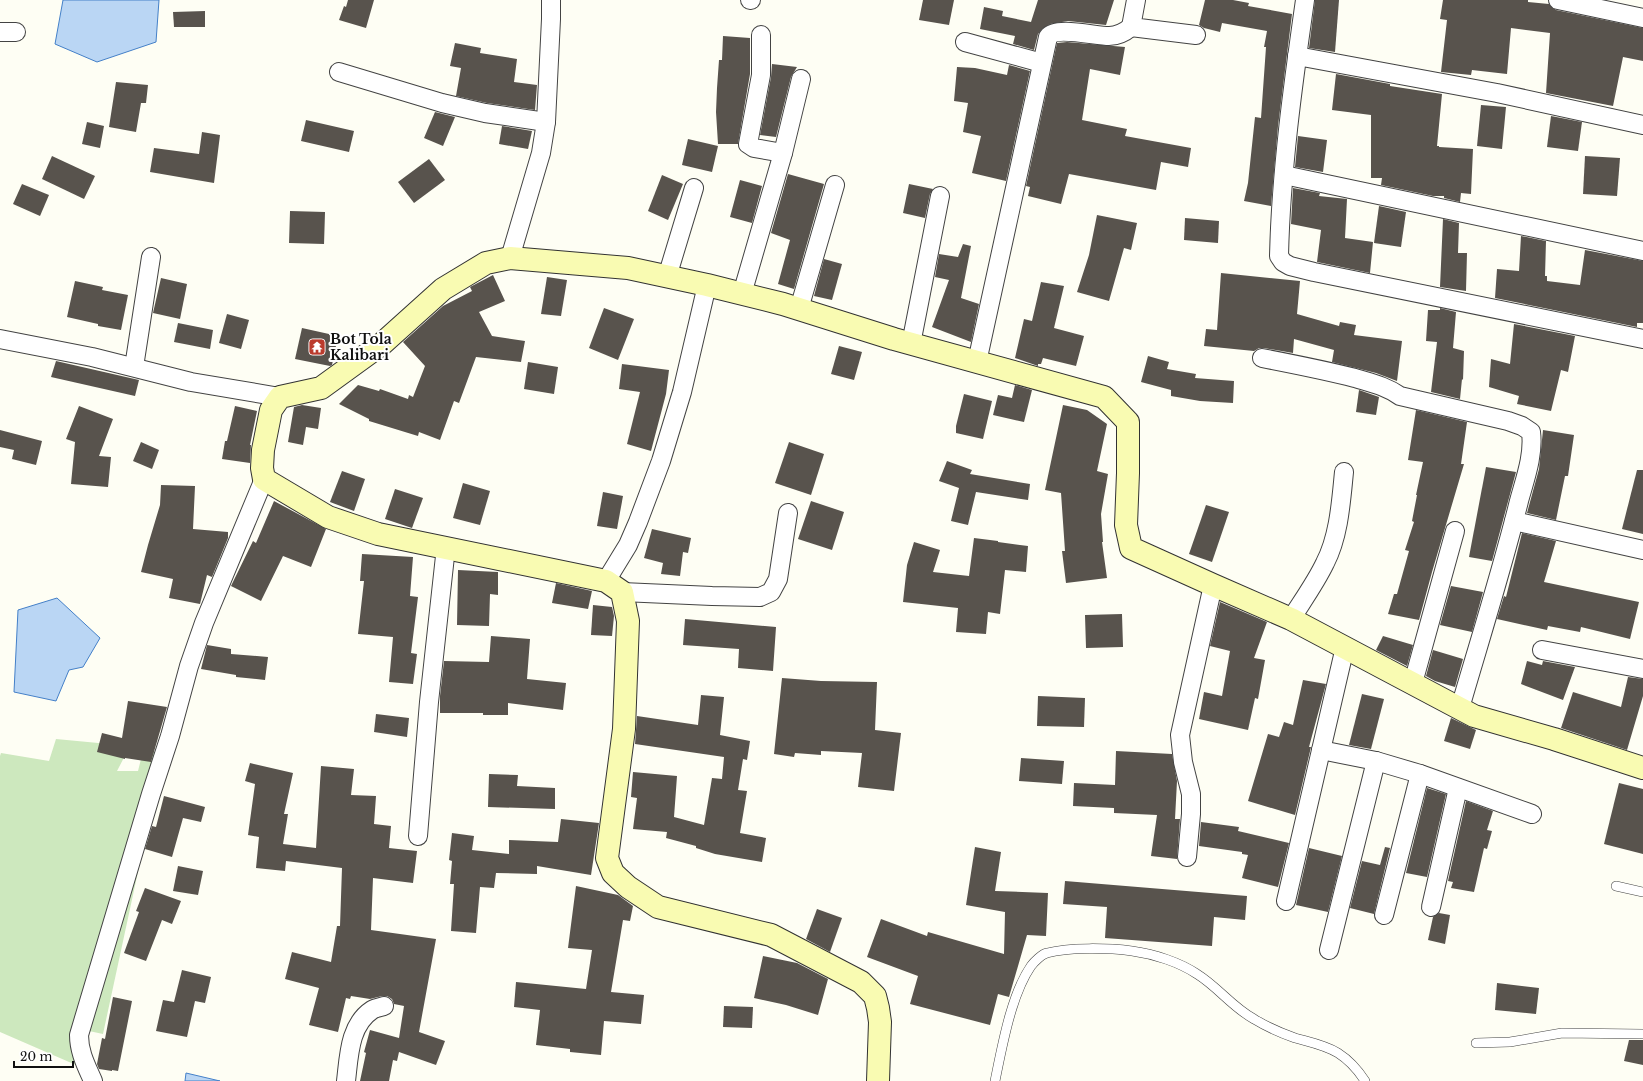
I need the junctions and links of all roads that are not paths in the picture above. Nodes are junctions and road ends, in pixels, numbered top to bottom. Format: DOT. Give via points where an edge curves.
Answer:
graph roads {
  1 [pos="551,0"];
  2 [pos="1136,0"];
  3 [pos="1305,0"];
  4 [pos="1558,0"];
  5 [pos="1643,18"];
  6 [pos="1131,27"];
  7 [pos="761,35"];
  8 [pos="1196,35"];
  9 [pos="965,42"];
  10 [pos="1297,56"];
  11 [pos="1042,63"];
  12 [pos="339,72"];
  13 [pos="801,79"];
  14 [pos="546,122"];
  15 [pos="1643,126"];
  16 [pos="783,152"];
  17 [pos="1284,175"];
  18 [pos="835,186"];
  19 [pos="694,188"];
  20 [pos="940,196"];
  21 [pos="1643,251"];
  22 [pos="151,257"];
  23 [pos="510,258"];
  24 [pos="667,277"];
  25 [pos="707,285"];
  26 [pos="742,294"];
  27 [pos="799,309"];
  28 [pos="0,339"];
  29 [pos="1643,339"];
  30 [pos="911,344"];
  31 [pos="1262,358"];
  32 [pos="977,362"];
  33 [pos="134,367"];
  34 [pos="280,397"];
  35 [pos="1344,472"];
  36 [pos="264,479"];
  37 [pos="788,513"];
  38 [pos="1514,520"];
  39 [pos="1455,531"];
  40 [pos="446,547"];
  41 [pos="1643,550"];
  42 [pos="1213,585"];
  43 [pos="614,586"];
  44 [pos="1291,618"];
  45 [pos="1345,647"];
  46 [pos="1542,650"];
  47 [pos="1643,669"];
  48 [pos="1413,683"];
  49 [pos="1460,708"];
  50 [pos="1321,750"];
  51 [pos="1376,761"];
  52 [pos="1643,768"];
  53 [pos="1420,774"];
  54 [pos="1458,788"];
  55 [pos="1532,814"];
  56 [pos="418,836"];
  57 [pos="1187,857"];
  58 [pos="1616,886"];
  59 [pos="1643,892"];
  60 [pos="1286,901"];
  61 [pos="1430,906"];
  62 [pos="1384,915"];
  63 [pos="1329,950"];
  64 [pos="384,1006"];
  65 [pos="1643,1034"];
  66 [pos="1476,1043"];
  67 [pos="93,1081"];
  68 [pos="346,1081"];
  69 [pos="878,1081"];
  70 [pos="995,1081"];
  71 [pos="1365,1081"];
  1 -- 14 [label="street"];
  2 -- 6 [label="street"];
  3 -- 10 [label="street"];
  4 -- 5 [label="street"];
  6 -- 8 [label="street"];
  6 -- 11 [label="street" via="1110,36 1053,33 1048,37"];
  7 -- 16 [label="street" via="762,75 748,144 754,148"];
  9 -- 11 [label="street"];
  10 -- 15 [label="street" via="1497,93"];
  10 -- 17 [label="street"];
  11 -- 32 [label="street"];
  12 -- 14 [label="street" via="442,103 484,113"];
  13 -- 16 [label="street"];
  14 -- 23 [label="street" via="541,154"];
  16 -- 26 [label="street"];
  17 -- 21 [label="street"];
  17 -- 29 [label="street" via="1279,256 1290,266"];
  18 -- 27 [label="street"];
  19 -- 24 [label="street"];
  20 -- 30 [label="street"];
  22 -- 33 [label="street"];
  23 -- 24 [label="street" via="628,268"];
  23 -- 34 [label="street" via="486,263 443,289 383,343 321,388"];
  24 -- 25 [label="street"];
  25 -- 26 [label="street"];
  25 -- 43 [label="street" via="682,392 661,461"];
  26 -- 27 [label="street"];
  27 -- 30 [label="street"];
  28 -- 33 [label="street"];
  30 -- 32 [label="street"];
  31 -- 38 [label="street" via="1329,371 1380,385 1400,396 1522,426 1531,432 1532,443"];
  32 -- 42 [label="street" via="1104,397 1128,422 1126,525 1131,548"];
  33 -- 34 [label="street" via="191,382"];
  34 -- 36 [label="street" via="271,410 263,450"];
  35 -- 44 [label="street" via="1339,513 1326,563"];
  36 -- 40 [label="street" via="328,517 378,534"];
  36 -- 67 [label="street" via="204,623 189,666 79,1035 82,1058"];
  37 -- 43 [label="street" via="778,579 771,592 760,597 712,596"];
  38 -- 41 [label="street"];
  38 -- 49 [label="street"];
  39 -- 48 [label="street"];
  40 -- 43 [label="street"];
  40 -- 56 [label="street"];
  42 -- 44 [label="street"];
  42 -- 57 [label="street" via="1180,735 1190,794"];
  43 -- 69 [label="street" via="628,621 624,729 607,858 613,873 628,887 658,907 772,935 861,982 875,996 878,1008"];
  44 -- 45 [label="street"];
  45 -- 48 [label="street"];
  45 -- 50 [label="street"];
  46 -- 47 [label="street"];
  48 -- 49 [label="street"];
  49 -- 52 [label="street" via="1474,716"];
  50 -- 51 [label="street"];
  50 -- 60 [label="street"];
  51 -- 53 [label="street"];
  51 -- 63 [label="street"];
  53 -- 54 [label="street"];
  53 -- 62 [label="street"];
  54 -- 55 [label="street"];
  54 -- 61 [label="street"];
  58 -- 59 [label="lane"];
  64 -- 68 [label="street" via="372,1009 359,1023 352,1040"];
  65 -- 66 [label="lane" via="1562,1033 1510,1042"];
  70 -- 71 [label="lane" via="1003,1042 1020,986 1032,965 1046,953 1107,950 1133,951 1180,965 1207,981 1253,1019 1272,1029 1338,1052 1351,1063"];
}
